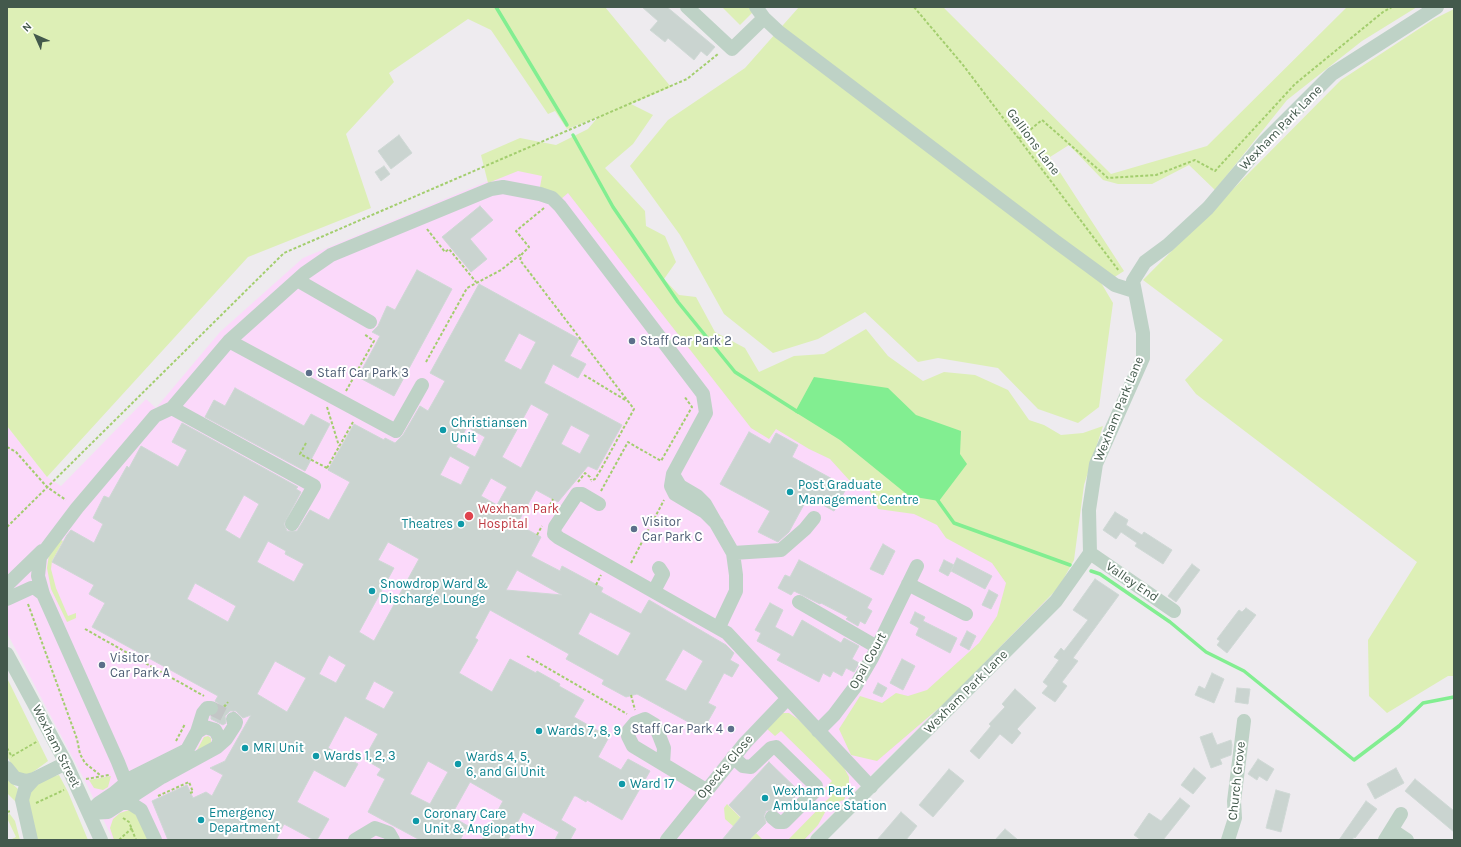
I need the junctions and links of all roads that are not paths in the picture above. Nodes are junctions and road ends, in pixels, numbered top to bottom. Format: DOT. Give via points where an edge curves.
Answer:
graph roads {
  1 [pos="687,7"];
  2 [pos="1436,7"];
  3 [pos="760,13"];
  4 [pos="298,280"];
  5 [pos="1134,291"];
  6 [pos="366,327"];
  7 [pos="229,341"];
  8 [pos="422,385"];
  9 [pos="172,408"];
  10 [pos="598,499"];
  11 [pos="814,518"];
  12 [pos="292,524"];
  13 [pos="46,548"];
  14 [pos="733,553"];
  15 [pos="1090,553"];
  16 [pos="917,566"];
  17 [pos="659,568"];
  18 [pos="38,569"];
  19 [pos="908,584"];
  20 [pos="7,585"];
  21 [pos="654,591"];
  22 [pos="7,593"];
  23 [pos="39,593"];
  24 [pos="7,600"];
  25 [pos="799,602"];
  26 [pos="1174,610"];
  27 [pos="966,615"];
  28 [pos="719,627"];
  29 [pos="878,647"];
  30 [pos="7,654"];
  31 [pos="788,698"];
  32 [pos="209,702"];
  33 [pos="233,719"];
  34 [pos="1244,721"];
  35 [pos="818,731"];
  36 [pos="197,732"];
  37 [pos="217,747"];
  38 [pos="187,750"];
  39 [pos="199,757"];
  40 [pos="733,757"];
  41 [pos="66,763"];
  42 [pos="663,764"];
  43 [pos="7,768"];
  44 [pos="124,777"];
  45 [pos="162,777"];
  46 [pos="34,779"];
  47 [pos="871,787"];
  48 [pos="706,790"];
  49 [pos="119,804"];
  50 [pos="89,813"];
  51 [pos="1401,814"];
  52 [pos="772,816"];
  53 [pos="1388,835"];
  54 [pos="31,840"];
  55 [pos="101,840"];
  56 [pos="155,840"];
  57 [pos="355,840"];
  58 [pos="393,840"];
  59 [pos="667,840"];
  60 [pos="817,840"];
  61 [pos="1228,840"];
  62 [pos="1407,840"];
  1 -- 3 [label="street" via="732,49"];
  2 -- 5 [label="street, Wexham Park Lane" via="1332,74 1264,142 1208,208 1168,245 1145,262 1133,281"];
  3 -- 5 [label="street" via="779,32 1079,259 1115,285"];
  4 -- 6 [label="street"];
  4 -- 7 [label="street"];
  4 -- 14 [label="street" via="331,255 498,188 552,198 703,394 706,413 675,471 676,481 703,502"];
  5 -- 15 [label="street, Wexham Park Lane" via="1143,333 1143,358 1096,464 1089,510"];
  7 -- 8 [label="street" via="396,431"];
  7 -- 9 [label="street"];
  9 -- 12 [label="street" via="314,486"];
  9 -- 13 [label="street" via="155,416"];
  10 -- 21 [label="street" via="577,494 558,523 554,534"];
  11 -- 14 [label="street" via="805,530 781,550"];
  13 -- 18 [label="street" via="40,557"];
  13 -- 20 [label="street"];
  14 -- 28 [label="street" via="736,591"];
  15 -- 26 [label="street, Valley End"];
  15 -- 47 [label="street, Wexham Park Lane" via="1056,601"];
  16 -- 19 [label="street, Opal Court"];
  17 -- 21 [label="street" via="663,576"];
  18 -- 22 [label="street"];
  18 -- 23 [label="street"];
  19 -- 27 [label="street"];
  19 -- 29 [label="street, Opal Court"];
  21 -- 28 [label="street"];
  23 -- 24 [label="street" via="35,588 31,588"];
  23 -- 44 [label="street"];
  25 -- 29 [label="street"];
  28 -- 31 [label="street"];
  29 -- 35 [label="street, Opal Court" via="855,687"];
  30 -- 41 [label="street, Wexham Street"];
  31 -- 35 [label="street"];
  31 -- 40 [label="street, Opecks Close"];
  32 -- 36 [label="street"];
  33 -- 37 [label="street" via="235,725 226,740"];
  34 -- 61 [label="street, Church Grove" via="1234,801 1235,818"];
  35 -- 47 [label="street"];
  36 -- 37 [label="street" via="205,728 215,730 220,739"];
  36 -- 38 [label="street"];
  37 -- 39 [label="street"];
  38 -- 39 [label="street" via="191,756"];
  38 -- 44 [label="street"];
  39 -- 45 [label="street"];
  40 -- 48 [label="street, Opecks Close"];
  40 -- 52 [label="street" via="743,766 751,767 771,748 776,747 816,786 815,791 784,822 778,822"];
  41 -- 46 [label="street"];
  41 -- 50 [label="street, Wexham Street"];
  42 -- 42 [label="street" via="630,742 629,730 639,720 649,720 658,729 664,748"];
  42 -- 48 [label="street"];
  43 -- 46 [label="street" via="15,778"];
  44 -- 45 [label="street" via="129,788 135,790"];
  44 -- 49 [label="street" via="120,785"];
  45 -- 49 [label="street"];
  46 -- 54 [label="street" via="22,800"];
  47 -- 60 [label="street, Wexham Park Lane"];
  48 -- 59 [label="street, Opecks Close"];
  49 -- 50 [label="street" via="100,802"];
  49 -- 56 [label="street" via="130,803 138,808"];
  50 -- 55 [label="street, Wexham Street"];
  51 -- 53 [label="street"];
  53 -- 62 [label="street"];
  57 -- 58 [label="street" via="375,828 389,833"];
}
